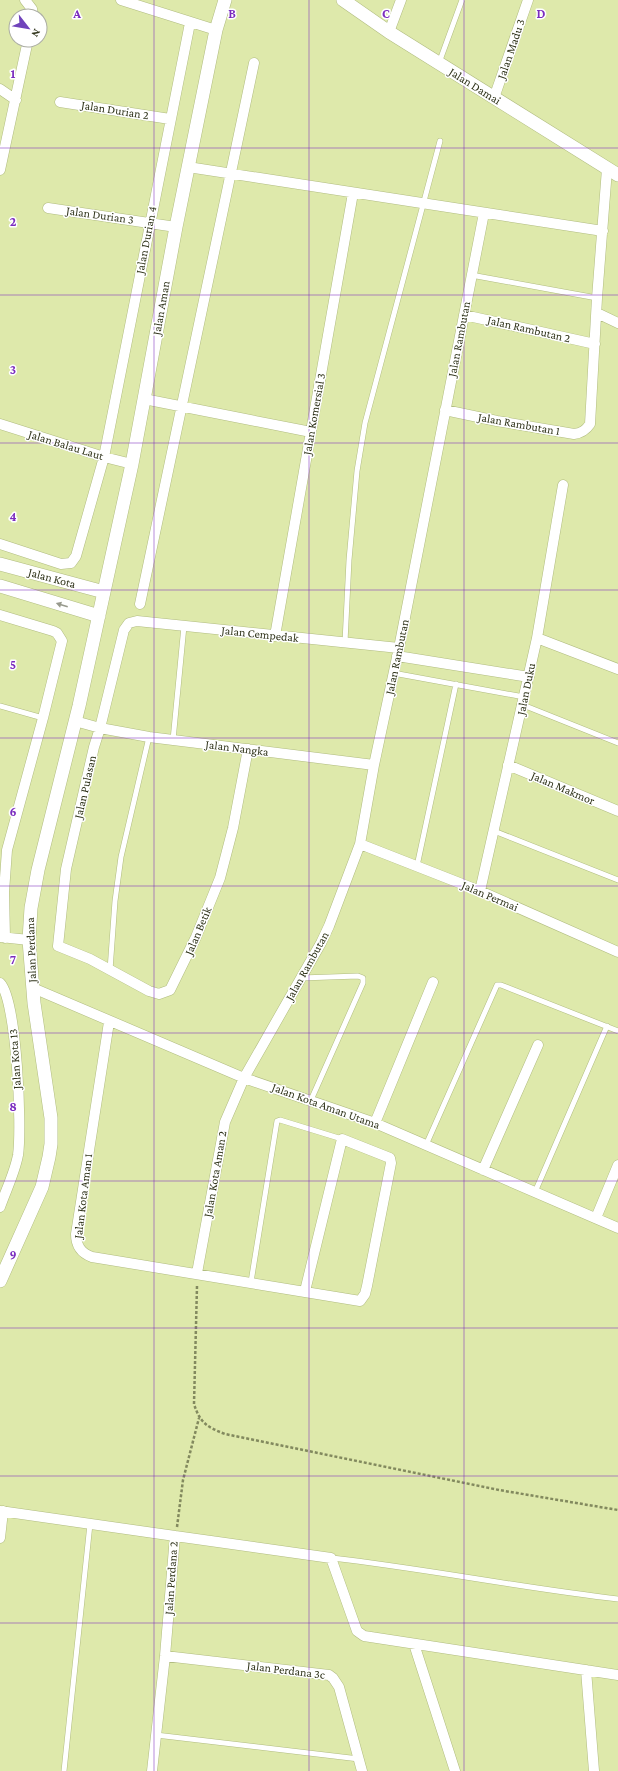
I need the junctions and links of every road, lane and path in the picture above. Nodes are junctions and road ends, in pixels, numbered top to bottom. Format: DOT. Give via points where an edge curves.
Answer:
graph roads {
  1 [pos="25,0"];
  2 [pos="121,0"];
  3 [pos="224,0"];
  4 [pos="343,0"];
  5 [pos="401,0"];
  6 [pos="462,0"];
  7 [pos="528,0"];
  8 [pos="31,8"];
  9 [pos="190,22"];
  10 [pos="216,30"];
  11 [pos="389,32"];
  12 [pos="26,48"];
  13 [pos="254,63"];
  14 [pos="439,63"];
  15 [pos="0,89"];
  16 [pos="494,98"];
  17 [pos="16,100"];
  18 [pos="60,102"];
  19 [pos="170,119"];
  20 [pos="440,141"];
  21 [pos="188,167"];
  22 [pos="0,170"];
  23 [pos="613,172"];
  24 [pos="231,174"];
  25 [pos="354,193"];
  26 [pos="424,204"];
  27 [pos="48,208"];
  28 [pos="484,213"];
  29 [pos="150,222"];
  30 [pos="176,227"];
  31 [pos="603,231"];
  32 [pos="471,275"];
  33 [pos="597,298"];
  34 [pos="464,315"];
  35 [pos="608,318"];
  36 [pos="595,344"];
  37 [pos="144,399"];
  38 [pos="182,406"];
  39 [pos="445,410"];
  40 [pos="0,424"];
  41 [pos="311,432"];
  42 [pos="104,457"];
  43 [pos="132,464"];
  44 [pos="563,485"];
  45 [pos="0,544"];
  46 [pos="0,564"];
  47 [pos="0,586"];
  48 [pos="104,592"];
  49 [pos="140,604"];
  50 [pos="0,615"];
  51 [pos="99,616"];
  52 [pos="184,626"];
  53 [pos="124,630"];
  54 [pos="275,636"];
  55 [pos="538,638"];
  56 [pos="345,642"];
  57 [pos="398,652"];
  58 [pos="618,669"];
  59 [pos="393,673"];
  60 [pos="529,677"];
  61 [pos="456,684"];
  62 [pos="524,701"];
  63 [pos="0,706"];
  64 [pos="43,718"];
  65 [pos="75,721"];
  66 [pos="100,728"];
  67 [pos="149,737"];
  68 [pos="173,740"];
  69 [pos="618,743"];
  70 [pos="248,749"];
  71 [pos="374,765"];
  72 [pos="508,765"];
  73 [pos="618,811"];
  74 [pos="494,831"];
  75 [pos="360,844"];
  76 [pos="417,866"];
  77 [pos="618,880"];
  78 [pos="480,891"];
  79 [pos="2,938"];
  80 [pos="29,940"];
  81 [pos="58,946"];
  82 [pos="618,952"];
  83 [pos="110,971"];
  84 [pos="301,978"];
  85 [pos="433,982"];
  86 [pos="0,983"];
  87 [pos="32,988"];
  88 [pos="109,1022"];
  89 [pos="608,1026"];
  90 [pos="618,1031"];
  91 [pos="538,1045"];
  92 [pos="244,1078"];
  93 [pos="311,1100"];
  94 [pos="375,1123"];
  95 [pos="342,1139"];
  96 [pos="426,1145"];
  97 [pos="618,1165"];
  98 [pos="483,1170"];
  99 [pos="535,1192"];
  100 [pos="0,1207"];
  101 [pos="596,1218"];
  102 [pos="618,1228"];
  103 [pos="197,1273"];
  104 [pos="0,1281"];
  105 [pos="251,1282"];
  106 [pos="306,1291"];
  107 [pos="199,1418"];
  108 [pos="618,1510"];
  109 [pos="2,1511"];
  110 [pos="90,1524"];
  111 [pos="175,1536"];
  112 [pos="0,1538"];
  113 [pos="331,1558"];
  114 [pos="618,1599"];
  115 [pos="414,1644"];
  116 [pos="165,1656"];
  117 [pos="586,1670"];
  118 [pos="618,1675"];
  119 [pos="156,1735"];
  120 [pos="359,1759"];
  121 [pos="64,1771"];
  122 [pos="152,1771"];
  123 [pos="362,1771"];
  124 [pos="455,1771"];
  125 [pos="594,1771"];
  1 -- 8 [label="street"];
  2 -- 9 [label="street"];
  3 -- 10 [label="street, Jalan Aman"];
  4 -- 11 [label="street, Jalan Damai"];
  5 -- 11 [label="street"];
  6 -- 14 [label="lane"];
  7 -- 16 [label="street, Jalan Madu 3"];
  9 -- 10 [label="street"];
  9 -- 19 [label="street, Jalan Durian 4"];
  10 -- 21 [label="street, Jalan Aman"];
  11 -- 14 [label="street, Jalan Damai"];
  12 -- 17 [label="street"];
  13 -- 24 [label="street"];
  14 -- 16 [label="street, Jalan Damai"];
  15 -- 17 [label="street"];
  16 -- 23 [label="street, Jalan Damai"];
  17 -- 22 [label="street"];
  18 -- 19 [label="street, Jalan Durian 2"];
  19 -- 29 [label="street, Jalan Durian 4"];
  20 -- 26 [label="lane"];
  21 -- 24 [label="street"];
  21 -- 30 [label="street, Jalan Aman"];
  23 -- 31 [label="street"];
  24 -- 25 [label="street"];
  24 -- 38 [label="street"];
  25 -- 26 [label="street"];
  25 -- 41 [label="street, Jalan Komersial 3"];
  26 -- 28 [label="street"];
  26 -- 56 [label="lane" via="365,423 349,560"];
  27 -- 29 [label="street, Jalan Durian 3"];
  28 -- 31 [label="street"];
  28 -- 32 [label="street, Jalan Rambutan"];
  29 -- 30 [label="street, Jalan Durian 3"];
  29 -- 42 [label="street, Jalan Durian 4"];
  30 -- 37 [label="street, Jalan Aman"];
  31 -- 33 [label="street"];
  32 -- 33 [label="lane"];
  32 -- 34 [label="street, Jalan Rambutan"];
  33 -- 35 [label="street"];
  34 -- 36 [label="street, Jalan Rambutan 2"];
  34 -- 39 [label="street, Jalan Rambutan"];
  35 -- 36 [label="street"];
  36 -- 39 [label="street, Jalan Rambutan 1" via="590,424 583,432 574,434"];
  37 -- 38 [label="street"];
  37 -- 43 [label="street, Jalan Aman"];
  38 -- 41 [label="street"];
  38 -- 49 [label="street"];
  39 -- 57 [label="street, Jalan Rambutan"];
  40 -- 42 [label="street, Jalan Balau Laut"];
  41 -- 54 [label="street, Jalan Komersial 3"];
  42 -- 43 [label="street, Jalan Balau Laut"];
  42 -- 45 [label="street, Jalan Durian 4" via="76,556 70,563 61,564"];
  43 -- 48 [label="street, Jalan Aman"];
  44 -- 55 [label="street, Jalan Duku"];
  46 -- 48 [label="street, Jalan Kota"];
  51 -- 47 [label="street, Jalan Kota, one-way"];
  48 -- 51 [label="street, Jalan Aman"];
  50 -- 64 [label="street" via="53,631 60,636 62,645"];
  51 -- 65 [label="street, Jalan Perdana"];
  52 -- 53 [label="street, Jalan Cempedak" via="137,621 129,623"];
  52 -- 54 [label="street, Jalan Cempedak"];
  52 -- 68 [label="lane"];
  53 -- 66 [label="street, Jalan Pulasan"];
  54 -- 56 [label="street, Jalan Cempedak"];
  55 -- 58 [label="street"];
  55 -- 60 [label="street, Jalan Duku"];
  56 -- 57 [label="street, Jalan Cempedak"];
  57 -- 59 [label="street, Jalan Rambutan"];
  57 -- 60 [label="street, Jalan Cempedak"];
  59 -- 61 [label="lane"];
  59 -- 71 [label="street, Jalan Rambutan"];
  60 -- 62 [label="street, Jalan Duku"];
  61 -- 62 [label="lane"];
  61 -- 76 [label="lane"];
  62 -- 69 [label="lane"];
  62 -- 72 [label="street, Jalan Duku"];
  63 -- 64 [label="lane"];
  64 -- 79 [label="street" via="7,850"];
  65 -- 66 [label="street, Jalan Nangka"];
  65 -- 80 [label="street, Jalan Perdana" via="38,870 31,908"];
  66 -- 67 [label="street, Jalan Nangka"];
  66 -- 81 [label="street, Jalan Pulasan" via="66,869"];
  67 -- 68 [label="street, Jalan Nangka"];
  67 -- 83 [label="lane" via="122,857 115,900"];
  68 -- 70 [label="street, Jalan Nangka"];
  70 -- 71 [label="street, Jalan Nangka"];
  70 -- 83 [label="street, Jalan Betik" via="233,828 220,878 173,985 165,993 153,993"];
  71 -- 75 [label="street, Jalan Rambutan"];
  72 -- 73 [label="street, Jalan Makmor"];
  72 -- 74 [label="street, Jalan Duku"];
  74 -- 77 [label="lane"];
  74 -- 78 [label="street, Jalan Duku"];
  75 -- 76 [label="street, Jalan Permai"];
  75 -- 84 [label="street, Jalan Rambutan" via="329,926"];
  76 -- 78 [label="street, Jalan Permai"];
  78 -- 82 [label="street, Jalan Permai"];
  79 -- 80 [label="street"];
  80 -- 87 [label="street, Jalan Perdana"];
  81 -- 83 [label="street, Jalan Betik" via="90,959"];
  84 -- 92 [label="street, Jalan Rambutan"];
  84 -- 93 [label="lane" via="363,978"];
  85 -- 94 [label="street"];
  86 -- 100 [label="street, Jalan Kota 13" via="9,999 14,1028 18,1105 18,1153"];
  87 -- 88 [label="street, Jalan Kota Aman Utama"];
  87 -- 104 [label="street, Jalan Perdana" via="51,1118 49,1157 36,1203"];
  88 -- 92 [label="street, Jalan Kota Aman Utama"];
  88 -- 103 [label="street, Jalan Kota Aman 1" via="76,1234 78,1246 81,1251 92,1256"];
  89 -- 90 [label="lane"];
  89 -- 96 [label="lane" via="501,985 497,986"];
  89 -- 99 [label="lane"];
  91 -- 98 [label="street"];
  92 -- 93 [label="street, Jalan Kota Aman Utama"];
  92 -- 103 [label="street, Jalan Kota Aman 2" via="222,1131"];
  93 -- 94 [label="street, Jalan Kota Aman Utama"];
  94 -- 96 [label="street, Jalan Kota Aman Utama"];
  95 -- 105 [label="lane" via="280,1120 275,1124"];
  95 -- 106 [label="street"];
  95 -- 106 [label="street, Jalan Kota Aman 1" via="392,1160 367,1286 360,1301"];
  96 -- 98 [label="street, Jalan Kota Aman Utama"];
  97 -- 101 [label="street"];
  98 -- 99 [label="street, Jalan Kota Aman Utama"];
  99 -- 101 [label="street, Jalan Kota Aman Utama"];
  101 -- 102 [label="street, Jalan Kota Aman Utama"];
  103 -- 105 [label="street, Jalan Kota Aman 1"];
  103 -- 107 [label="path" via="194,1404"];
  105 -- 106 [label="street, Jalan Kota Aman 1"];
  107 -- 108 [label="path" via="211,1429 225,1434 499,1490"];
  107 -- 111 [label="path" via="183,1480"];
  109 -- 110 [label="street, Jalan Perdana 2"];
  109 -- 112 [label="street"];
  110 -- 111 [label="street, Jalan Perdana 2"];
  110 -- 121 [label="lane"];
  111 -- 113 [label="street"];
  111 -- 116 [label="street, Jalan Perdana 2"];
  113 -- 114 [label="lane"];
  113 -- 115 [label="street" via="357,1631 364,1636"];
  115 -- 117 [label="street"];
  115 -- 124 [label="street"];
  116 -- 119 [label="street, Jalan Perdana 2"];
  116 -- 120 [label="street, Jalan Perdana 3c" via="329,1675 339,1686"];
  117 -- 118 [label="street"];
  117 -- 125 [label="street"];
  119 -- 120 [label="lane"];
  119 -- 122 [label="street, Jalan Perdana 2"];
  120 -- 123 [label="street, Jalan Perdana 3c"];
}
